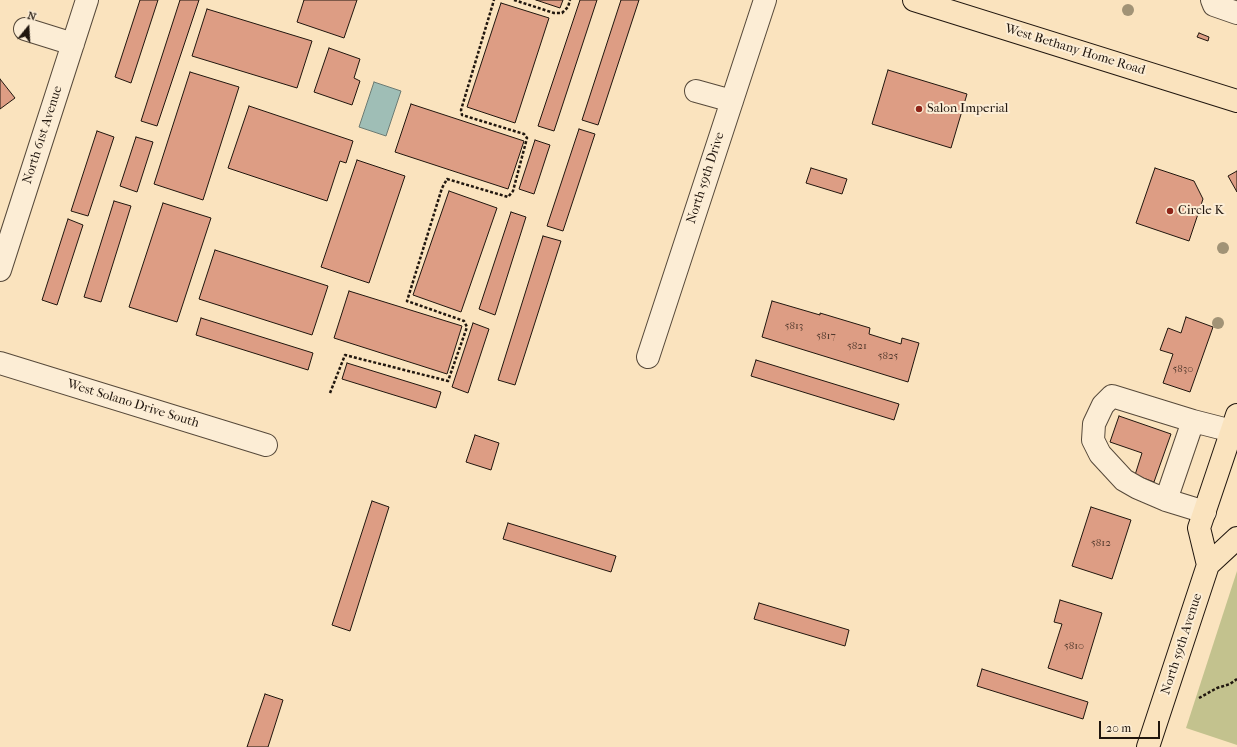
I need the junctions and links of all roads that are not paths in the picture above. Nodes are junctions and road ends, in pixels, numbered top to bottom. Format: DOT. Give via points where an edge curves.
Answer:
graph roads {
  1 [pos="87,0"];
  2 [pos="765,0"];
  3 [pos="914,0"];
  4 [pos="1212,0"];
  5 [pos="1237,13"];
  6 [pos="25,30"];
  7 [pos="72,44"];
  8 [pos="696,91"];
  9 [pos="1237,100"];
  10 [pos="732,102"];
  11 [pos="0,270"];
  12 [pos="648,357"];
  13 [pos="0,363"];
  14 [pos="1193,421"];
  15 [pos="1234,423"];
  16 [pos="266,445"];
  17 [pos="1166,500"];
  18 [pos="1205,512"];
  19 [pos="1237,538"];
  20 [pos="1208,565"];
  21 [pos="1148,747"];
  1 -- 7 [label="street, North 61st Avenue"];
  2 -- 10 [label="street, North 59th Drive"];
  3 -- 9 [label="main road, West Bethany Home Road"];
  4 -- 5 [label="street" via="1214,5"];
  6 -- 7 [label="street"];
  7 -- 11 [label="street, North 61st Avenue"];
  8 -- 10 [label="street"];
  10 -- 12 [label="street, North 59th Drive"];
  13 -- 16 [label="street, West Solano Drive South"];
  14 -- 15 [label="street"];
  14 -- 17 [label="street"];
  14 -- 17 [label="street" via="1112,396 1103,406 1094,424 1093,440 1100,454 1124,480"];
  15 -- 18 [label="main road"];
  17 -- 18 [label="street"];
  18 -- 20 [label="main road" via="1200,528"];
  19 -- 20 [label="main road, North 59th Avenue"];
  20 -- 21 [label="main road, North 59th Avenue"];
}
